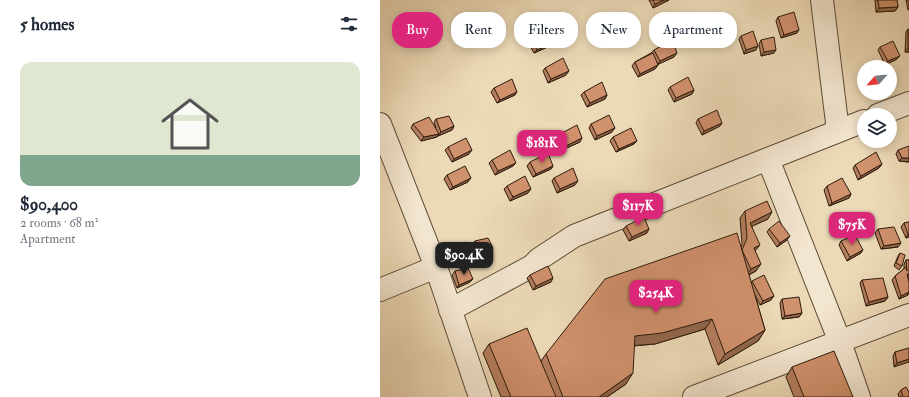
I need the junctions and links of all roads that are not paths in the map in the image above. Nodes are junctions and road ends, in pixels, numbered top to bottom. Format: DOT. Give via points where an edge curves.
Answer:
graph roads {
  1 [pos="822,0"];
  2 [pos="909,103"];
  3 [pos="896,108"];
  4 [pos="380,124"];
  5 [pos="857,124"];
  6 [pos="838,131"];
  7 [pos="768,159"];
  8 [pos="436,267"];
  9 [pos="380,290"];
  10 [pos="450,310"];
  11 [pos="909,315"];
  12 [pos="840,342"];
  13 [pos="480,397"];
  14 [pos="694,397"];
  15 [pos="859,397"];
  1 -- 6 [label="street"];
  2 -- 3 [label="street"];
  4 -- 8 [label="street"];
  5 -- 6 [label="street"];
  6 -- 7 [label="street"];
  7 -- 10 [label="street" via="574,236 532,266"];
  7 -- 12 [label="street"];
  8 -- 9 [label="street"];
  8 -- 10 [label="street"];
  10 -- 13 [label="street"];
  11 -- 12 [label="street"];
  12 -- 14 [label="street"];
  12 -- 15 [label="street"];
}
